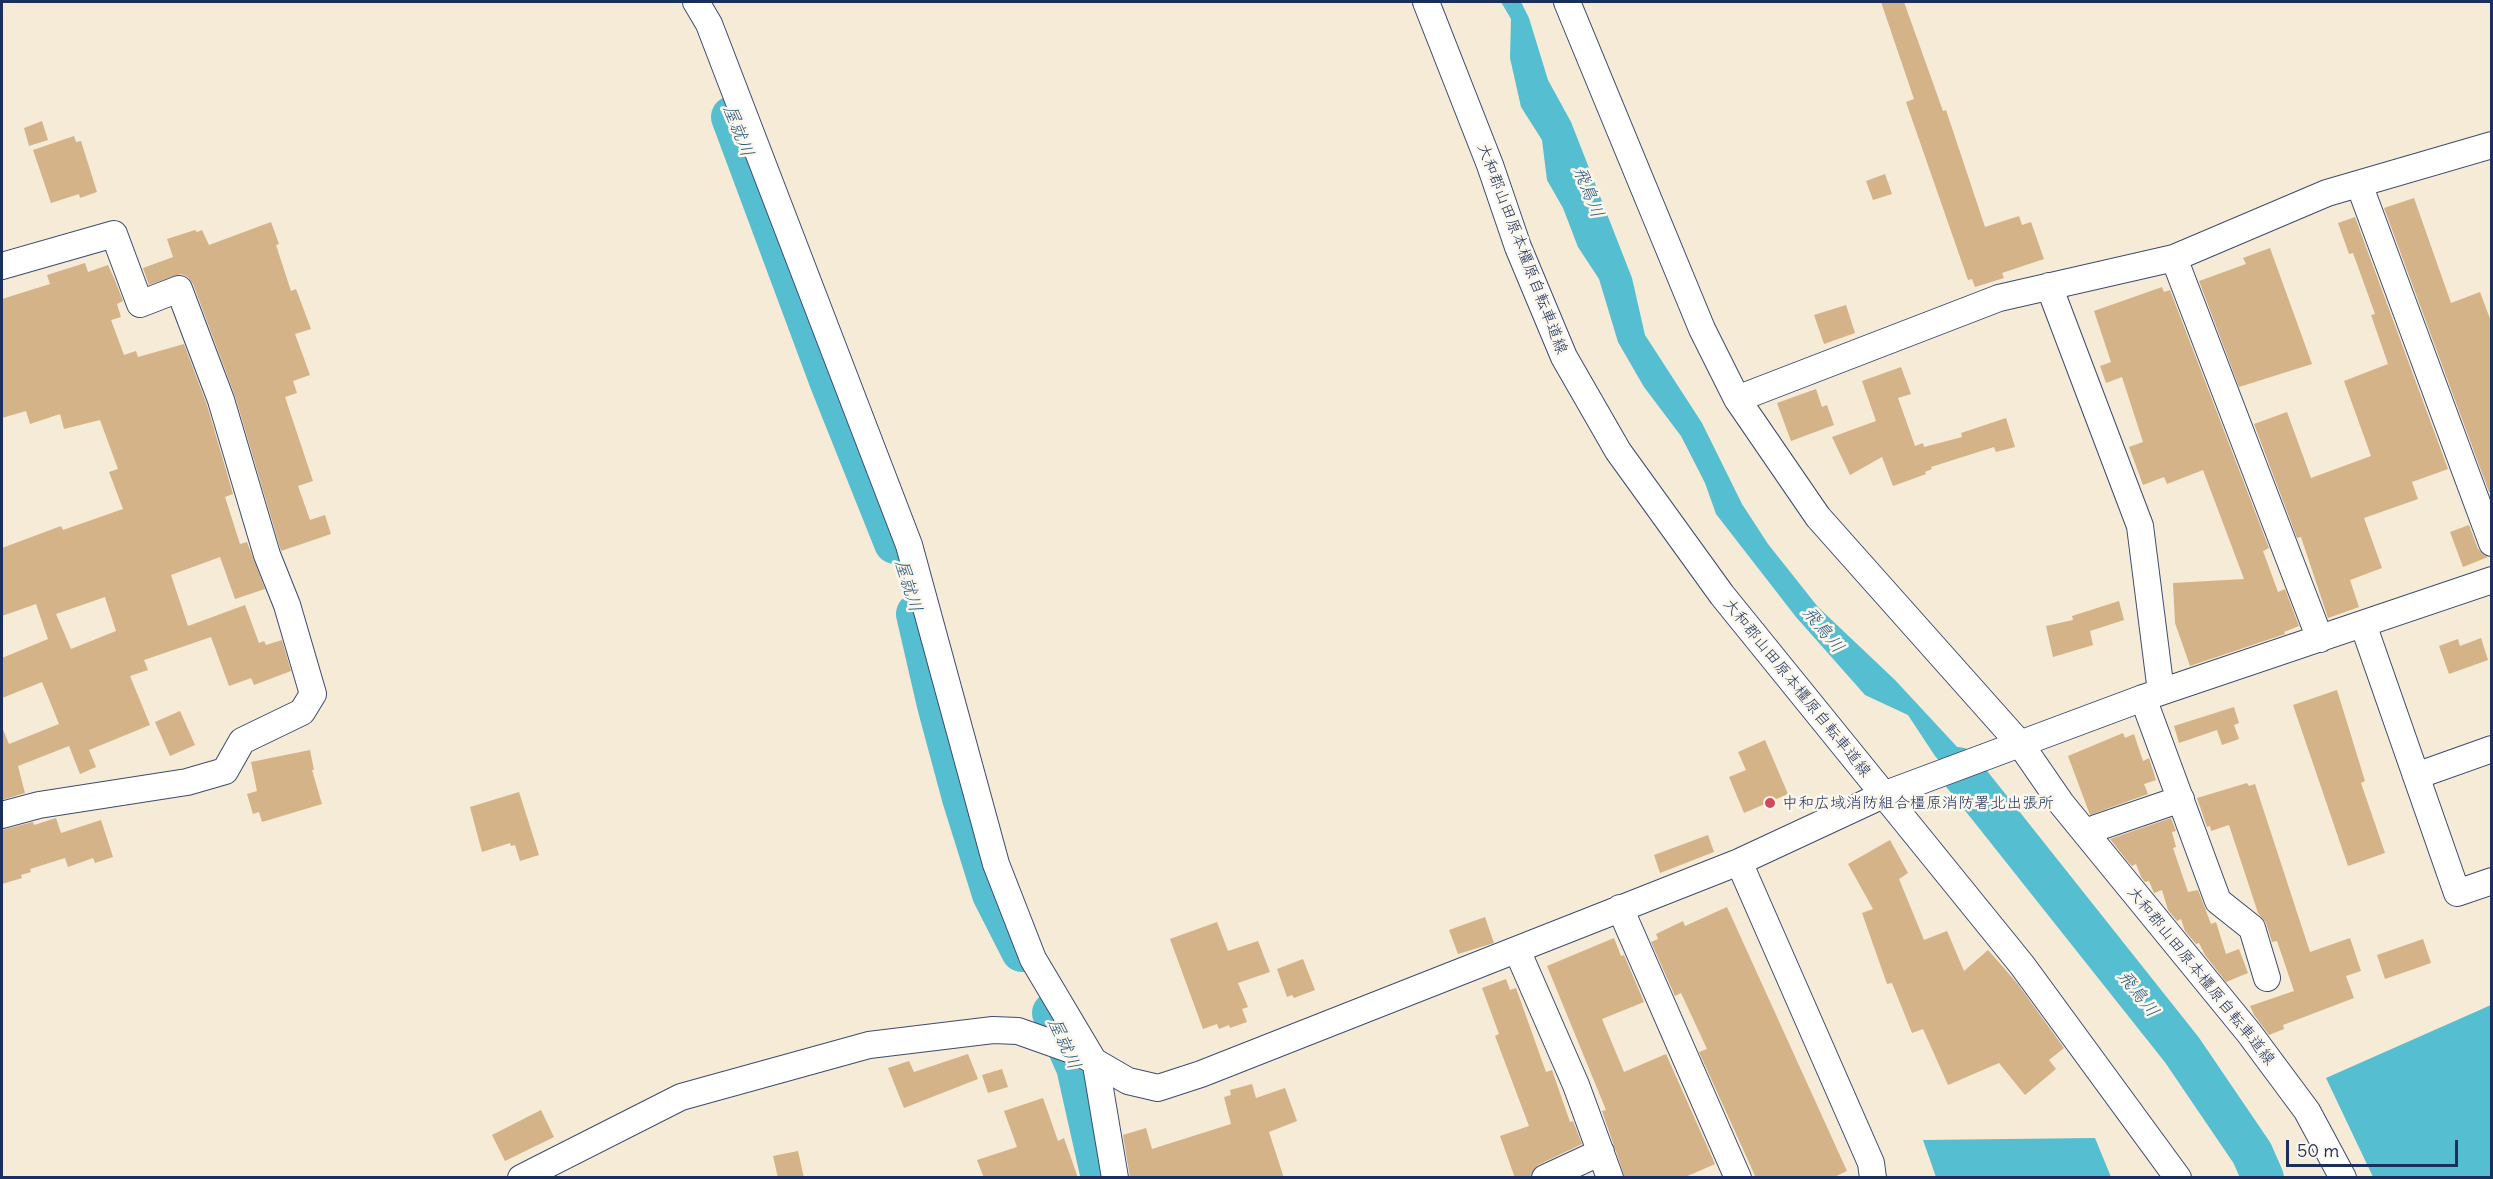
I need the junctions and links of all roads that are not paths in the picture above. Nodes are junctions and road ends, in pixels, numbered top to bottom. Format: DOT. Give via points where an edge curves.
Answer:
graph roads {
  1 [pos="696,2"];
  2 [pos="1426,2"];
  3 [pos="1567,2"];
  4 [pos="2492,145"];
  5 [pos="2360,184"];
  6 [pos="2174,258"];
  7 [pos="2,266"];
  8 [pos="2049,286"];
  9 [pos="1737,399"];
  10 [pos="2492,543"];
  11 [pos="2492,580"];
  12 [pos="2363,624"];
  13 [pos="2320,639"];
  14 [pos="2152,695"];
  15 [pos="2012,748"];
  16 [pos="2492,749"];
  17 [pos="2416,776"];
  18 [pos="1889,793"];
  19 [pos="2181,799"];
  20 [pos="2,815"];
  21 [pos="2096,828"];
  22 [pos="1739,862"];
  23 [pos="2492,881"];
  24 [pos="1620,908"];
  25 [pos="1517,950"];
  26 [pos="2267,978"];
  27 [pos="1080,1055"];
  28 [pos="1601,1152"];
  29 [pos="521,1178"];
  30 [pos="1115,1178"];
  31 [pos="1545,1178"];
  32 [pos="1611,1178"];
  33 [pos="1738,1178"];
  34 [pos="1873,1178"];
  35 [pos="2178,1178"];
  36 [pos="2343,1178"];
  1 -- 27 [label="street" via="709,24 909,545 996,864 1033,958"];
  2 -- 18 [label="street, 大和郡山田原本橿原自転車道線" via="1518,247 1564,357 1612,442 1722,595"];
  3 -- 9 [label="street, 大和郡山田原本橿原自転車道線" via="1702,329"];
  4 -- 5 [label="street"];
  5 -- 6 [label="street"];
  5 -- 10 [label="street"];
  6 -- 8 [label="street"];
  6 -- 13 [label="street"];
  7 -- 20 [label="street" via="114,234 140,304 179,289 221,400 313,694 302,712 242,741 225,771 187,782 39,804"];
  8 -- 9 [label="street" via="1999,298"];
  8 -- 14 [label="street" via="2140,526"];
  9 -- 15 [label="street, 大和郡山田原本橿原自転車道線" via="1818,517"];
  11 -- 12 [label="street"];
  12 -- 13 [label="street"];
  12 -- 17 [label="street"];
  13 -- 14 [label="street"];
  14 -- 15 [label="street"];
  14 -- 19 [label="street"];
  15 -- 18 [label="street"];
  15 -- 36 [label="street, 大和郡山田原本橿原自転車道線" via="2249,1034 2307,1111"];
  16 -- 17 [label="street"];
  17 -- 23 [label="street" via="2457,893"];
  18 -- 22 [label="street"];
  18 -- 35 [label="street, 大和郡山田原本橿原自転車道線" via="2022,965"];
  19 -- 21 [label="street"];
  19 -- 26 [label="street" via="2218,901 2252,928"];
  22 -- 24 [label="street"];
  22 -- 34 [label="street" via="1871,1163"];
  24 -- 25 [label="street"];
  24 -- 33 [label="street"];
  25 -- 27 [label="street" via="1158,1088 1128,1081"];
  25 -- 28 [label="street"];
  27 -- 29 [label="street" via="1018,1031 993,1030 869,1045 681,1097"];
  27 -- 30 [label="street"];
  28 -- 31 [label="street"];
  28 -- 32 [label="street"];
}
